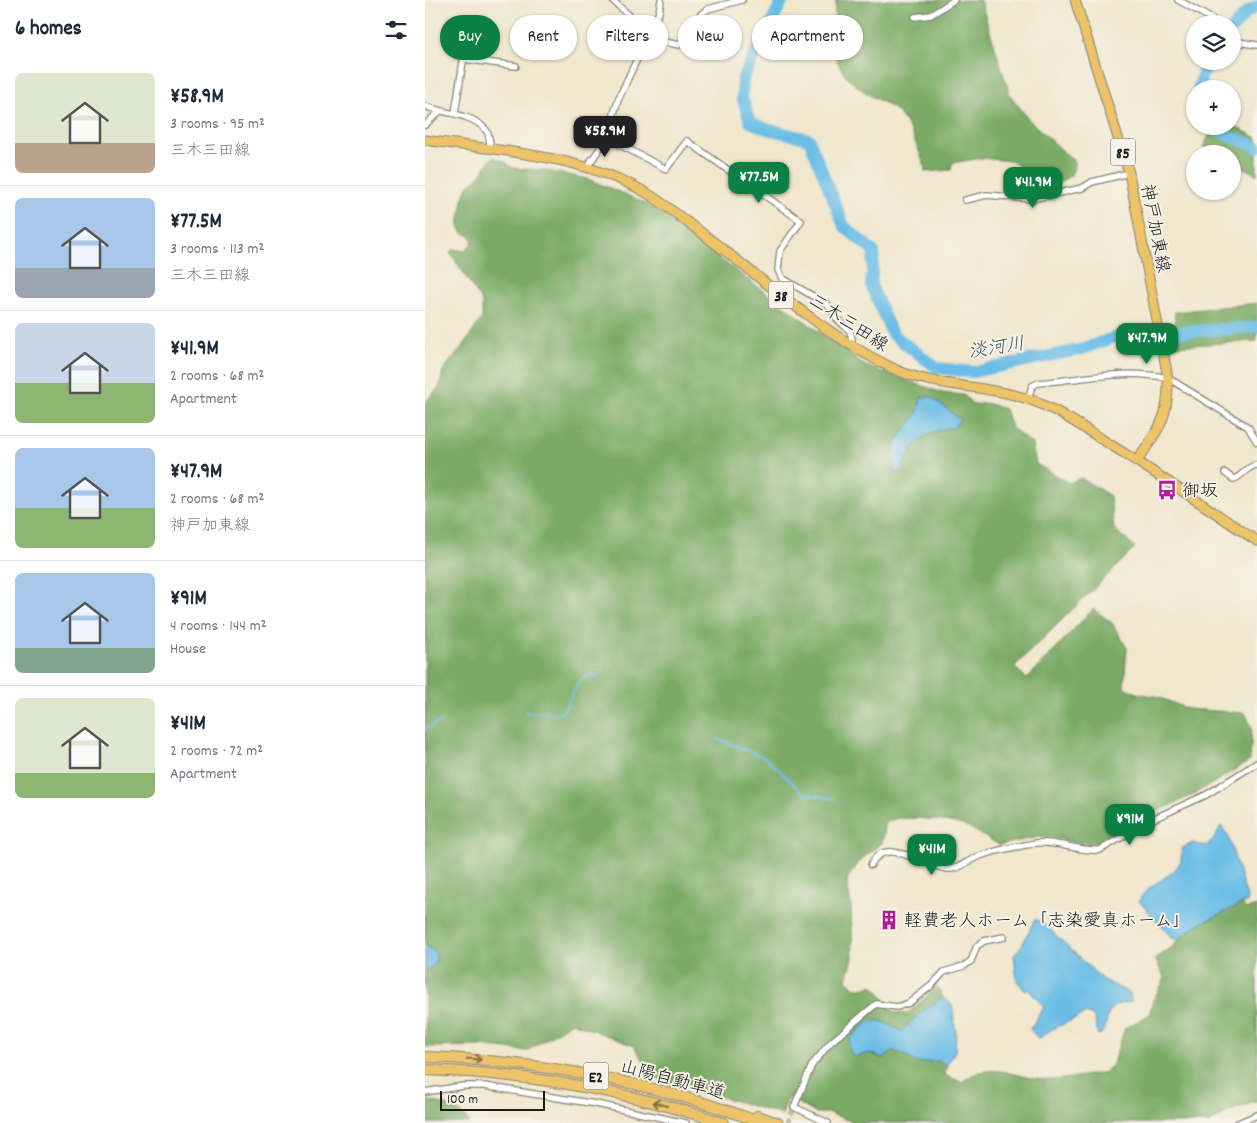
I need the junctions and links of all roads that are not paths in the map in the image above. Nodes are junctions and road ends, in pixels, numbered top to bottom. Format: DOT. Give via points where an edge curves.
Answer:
graph roads {
  1 [pos="612,0"];
  2 [pos="661,0"];
  3 [pos="741,0"];
  4 [pos="954,0"];
  5 [pos="1075,0"];
  6 [pos="1178,0"];
  7 [pos="629,15"];
  8 [pos="658,15"];
  9 [pos="1206,15"];
  10 [pos="915,17"];
  11 [pos="1241,42"];
  12 [pos="668,43"];
  13 [pos="1257,45"];
  14 [pos="463,60"];
  15 [pos="470,60"];
  16 [pos="636,60"];
  17 [pos="515,66"];
  18 [pos="425,106"];
  19 [pos="439,112"];
  20 [pos="455,113"];
  21 [pos="425,125"];
  22 [pos="607,138"];
  23 [pos="425,140"];
  24 [pos="490,150"];
  25 [pos="587,167"];
  26 [pos="1129,173"];
  27 [pos="965,200"];
  28 [pos="849,345"];
  29 [pos="1167,378"];
  30 [pos="1027,399"];
  31 [pos="1255,434"];
  32 [pos="1257,442"];
  33 [pos="1137,461"];
  34 [pos="1257,465"];
  35 [pos="1225,473"];
  36 [pos="1257,541"];
  37 [pos="1257,763"];
  38 [pos="871,865"];
  39 [pos="1004,938"];
  40 [pos="425,1057"];
  41 [pos="425,1070"];
  42 [pos="425,1092"];
  43 [pos="686,1098"];
  44 [pos="1257,1115"];
  45 [pos="686,1123"];
  46 [pos="724,1123"];
  47 [pos="762,1123"];
  48 [pos="778,1123"];
  49 [pos="828,1123"];
  50 [pos="1238,1123"];
  1 -- 7 [label="street"];
  2 -- 8 [label="street"];
  3 -- 12 [label="street" via="708,9 679,45"];
  4 -- 10 [label="street" via="931,15"];
  5 -- 26 [label="main road, 神戸加東線 / 85"];
  6 -- 9 [label="street"];
  11 -- 13 [label="street"];
  14 -- 20 [label="street"];
  15 -- 17 [label="street"];
  16 -- 22 [label="street" via="618,100"];
  18 -- 19 [label="street"];
  19 -- 20 [label="street"];
  19 -- 21 [label="street"];
  20 -- 24 [label="street" via="486,130"];
  22 -- 25 [label="street"];
  22 -- 28 [label="street" via="666,168 687,141 801,221 780,251 778,270 782,278 827,305 850,331"];
  23 -- 24 [label="main road, 三木三田線 / 38"];
  24 -- 25 [label="main road, 三木三田線 / 38"];
  25 -- 28 [label="main road, 三木三田線 / 38" via="645,192"];
  26 -- 27 [label="street" via="1032,199 987,195"];
  26 -- 29 [label="main road, 神戸加東線 / 85"];
  28 -- 30 [label="main road, 三木三田線 / 38" via="893,369"];
  29 -- 30 [label="street" via="1118,375 1038,383 1032,386"];
  29 -- 31 [label="street"];
  29 -- 33 [label="main road, 神戸加東線 / 85" via="1168,403 1164,419"];
  30 -- 33 [label="main road, 三木三田線 / 38" via="1048,407"];
  31 -- 32 [label="street"];
  33 -- 36 [label="main road, 三木三田線 / 38"];
  34 -- 35 [label="street" via="1250,466 1237,478"];
  37 -- 38 [label="street" via="1205,795 1153,819 1100,850 1034,843 989,853 949,870 891,852 877,857"];
  39 -- 49 [label="street" via="984,941 977,946 971,961 944,972 909,1003 897,1007 876,1004 830,1043 812,1065 794,1107"];
  40 -- 43 [label="highway, 山陽自動車道 / E2, one-way" via="534,1066 618,1081"];
  46 -- 41 [label="highway, 山陽自動車道 / E2, one-way" via="649,1101 572,1085 491,1074"];
  42 -- 45 [label="street" via="488,1086"];
  43 -- 47 [label="highway, 山陽自動車道 / E2"];
  43 -- 48 [label="highway"];
  44 -- 50 [label="street"];
}
